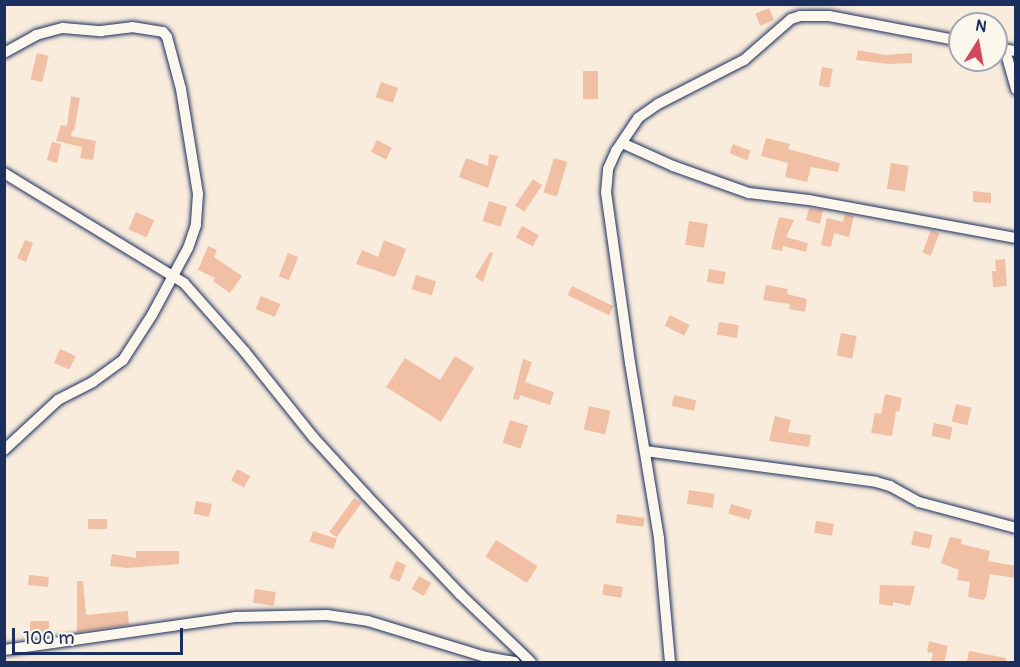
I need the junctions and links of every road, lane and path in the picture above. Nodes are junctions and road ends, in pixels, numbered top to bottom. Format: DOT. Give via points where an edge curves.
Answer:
graph roads {
  1 [pos="948,39"];
  2 [pos="4,53"];
  3 [pos="1008,61"];
  4 [pos="1016,89"];
  5 [pos="622,143"];
  6 [pos="4,173"];
  7 [pos="1016,238"];
  8 [pos="172,275"];
  9 [pos="4,450"];
  10 [pos="645,452"];
  11 [pos="1016,528"];
  12 [pos="4,650"];
  13 [pos="515,663"];
  14 [pos="531,663"];
  15 [pos="670,663"];
  1 -- 5 [label="street" via="829,16 800,16 791,19 744,60 638,118"];
  2 -- 8 [label="street" via="36,36 63,28 101,31 142,27 157,29 167,37 181,89 198,194 196,225"];
  3 -- 4 [label="street"];
  5 -- 7 [label="street" via="749,193 809,200"];
  5 -- 10 [label="street" via="608,169 606,193"];
  6 -- 8 [label="street"];
  8 -- 9 [label="street" via="123,360 93,382 58,400"];
  8 -- 14 [label="street" via="200,300 366,495"];
  10 -- 11 [label="street" via="876,482 919,502"];
  10 -- 15 [label="street" via="659,538"];
  12 -- 13 [label="street" via="235,617 327,615 368,621"];
}
